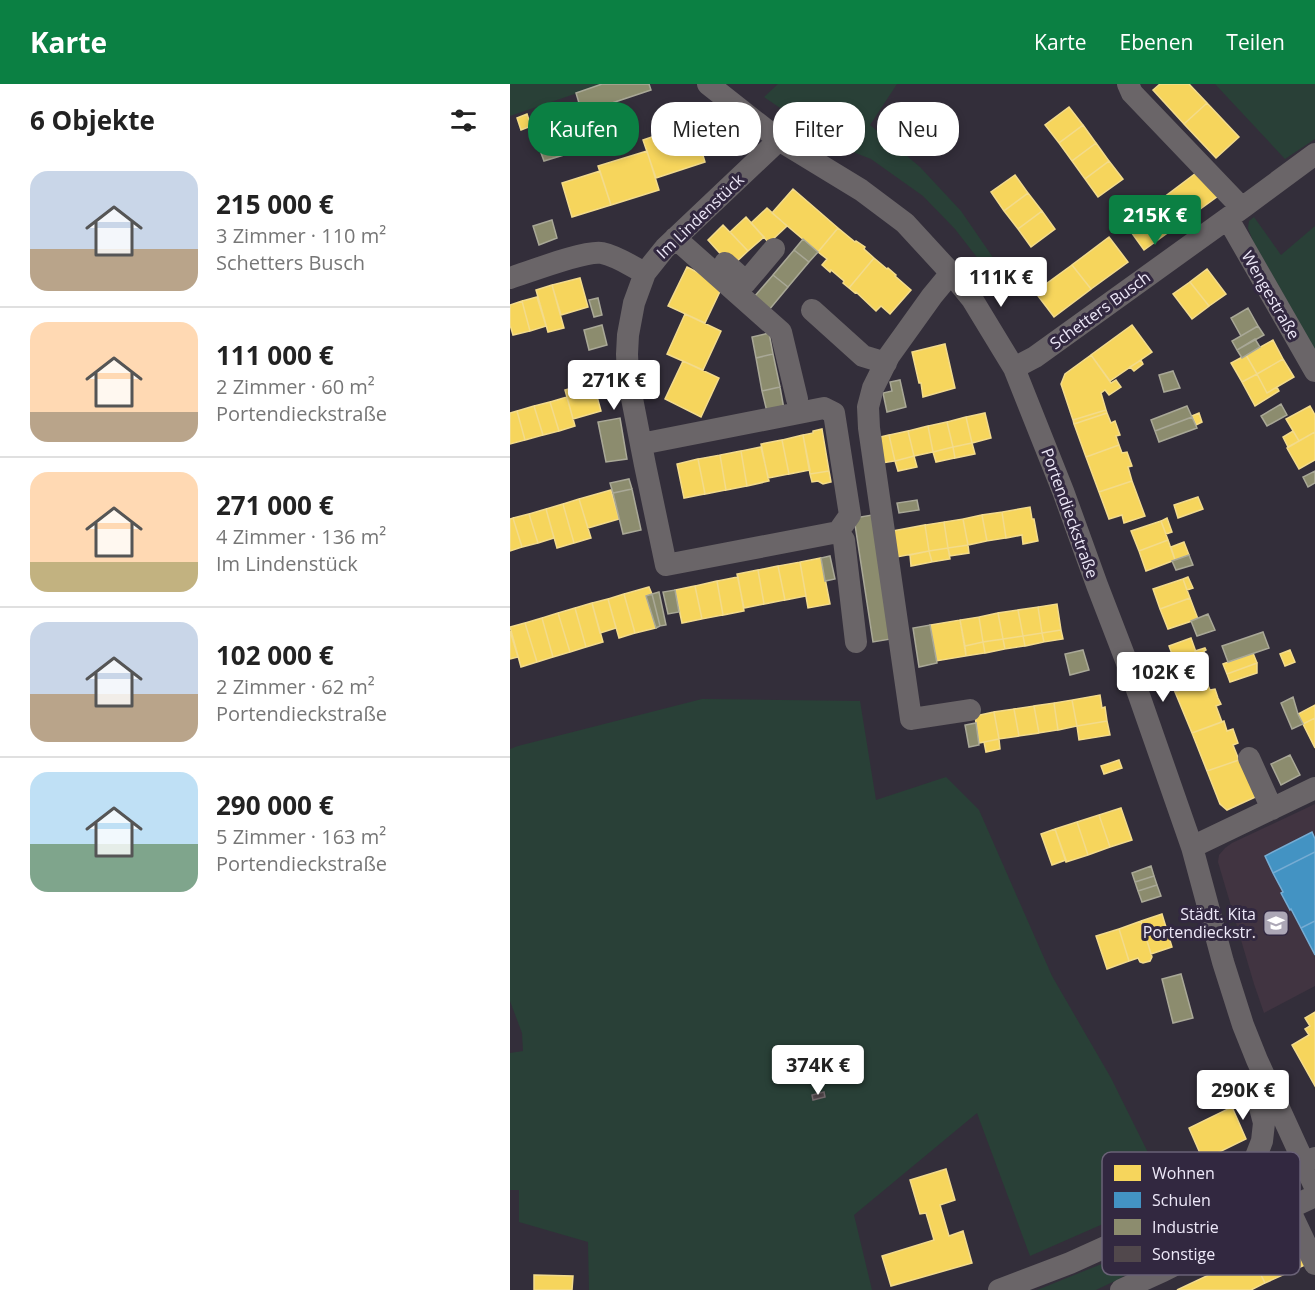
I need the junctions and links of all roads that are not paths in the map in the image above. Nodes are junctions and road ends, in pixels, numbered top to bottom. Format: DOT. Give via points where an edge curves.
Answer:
graph roads {
  1 [pos="708,84"];
  2 [pos="1128,84"];
  3 [pos="773,135"];
  4 [pos="773,146"];
  5 [pos="1315,154"];
  6 [pos="805,156"];
  7 [pos="1235,213"];
  8 [pos="681,232"];
  9 [pos="774,249"];
  10 [pos="645,273"];
  11 [pos="951,273"];
  12 [pos="510,278"];
  13 [pos="812,310"];
  14 [pos="886,363"];
  15 [pos="1014,368"];
  16 [pos="1315,372"];
  17 [pos="797,399"];
  18 [pos="641,444"];
  19 [pos="838,532"];
  20 [pos="856,642"];
  21 [pos="970,710"];
  22 [pos="1250,758"];
  23 [pos="1315,788"];
  24 [pos="1272,809"];
  25 [pos="1192,847"];
  26 [pos="1257,1060"];
  27 [pos="1258,1152"];
  28 [pos="1309,1160"];
  29 [pos="1315,1187"];
  30 [pos="1315,1196"];
  31 [pos="1300,1204"];
  32 [pos="1300,1232"];
  33 [pos="1102,1249"];
  34 [pos="1315,1263"];
  35 [pos="1158,1275"];
  36 [pos="1134,1287"];
  37 [pos="999,1290"];
  1 -- 3 [label="street, Portendieckstraße"];
  2 -- 7 [label="street"];
  4 -- 8 [label="street, Im Lindenstück"];
  5 -- 7 [label="street, Schetters Busch"];
  6 -- 11 [label="street, Portendieckstraße" via="905,223"];
  7 -- 15 [label="street, Schetters Busch" via="1035,357"];
  7 -- 16 [label="street, Wengestraße"];
  8 -- 9 [label="street" via="746,282"];
  8 -- 10 [label="street, Im Lindenstück"];
  8 -- 17 [label="street" via="781,332"];
  10 -- 12 [label="street" via="600,252"];
  10 -- 18 [label="street, Im Lindenstück" via="629,320 627,354"];
  11 -- 14 [label="street"];
  11 -- 15 [label="street, Portendieckstraße" via="972,299"];
  13 -- 14 [label="street" via="863,356"];
  14 -- 21 [label="street" via="868,407 869,428 911,719"];
  15 -- 25 [label="street, Portendieckstraße" via="1134,681"];
  18 -- 19 [label="street, Im Lindenstück" via="666,565"];
  18 -- 19 [label="street" via="824,408 834,413 850,516"];
  19 -- 20 [label="street" via="844,540"];
  22 -- 24 [label="street"];
  23 -- 24 [label="street"];
  24 -- 25 [label="street"];
  25 -- 26 [label="street, Portendieckstraße" via="1222,962"];
  26 -- 27 [label="street, Portendieckstraße" via="1257,1096 1264,1123"];
  26 -- 28 [label="street, Portendieckstraße"];
  28 -- 29 [label="street, Portendieckstraße"];
  30 -- 31 [label="street"];
  32 -- 34 [label="street"];
  33 -- 37 [label="street"];
  35 -- 36 [label="street"];
}
